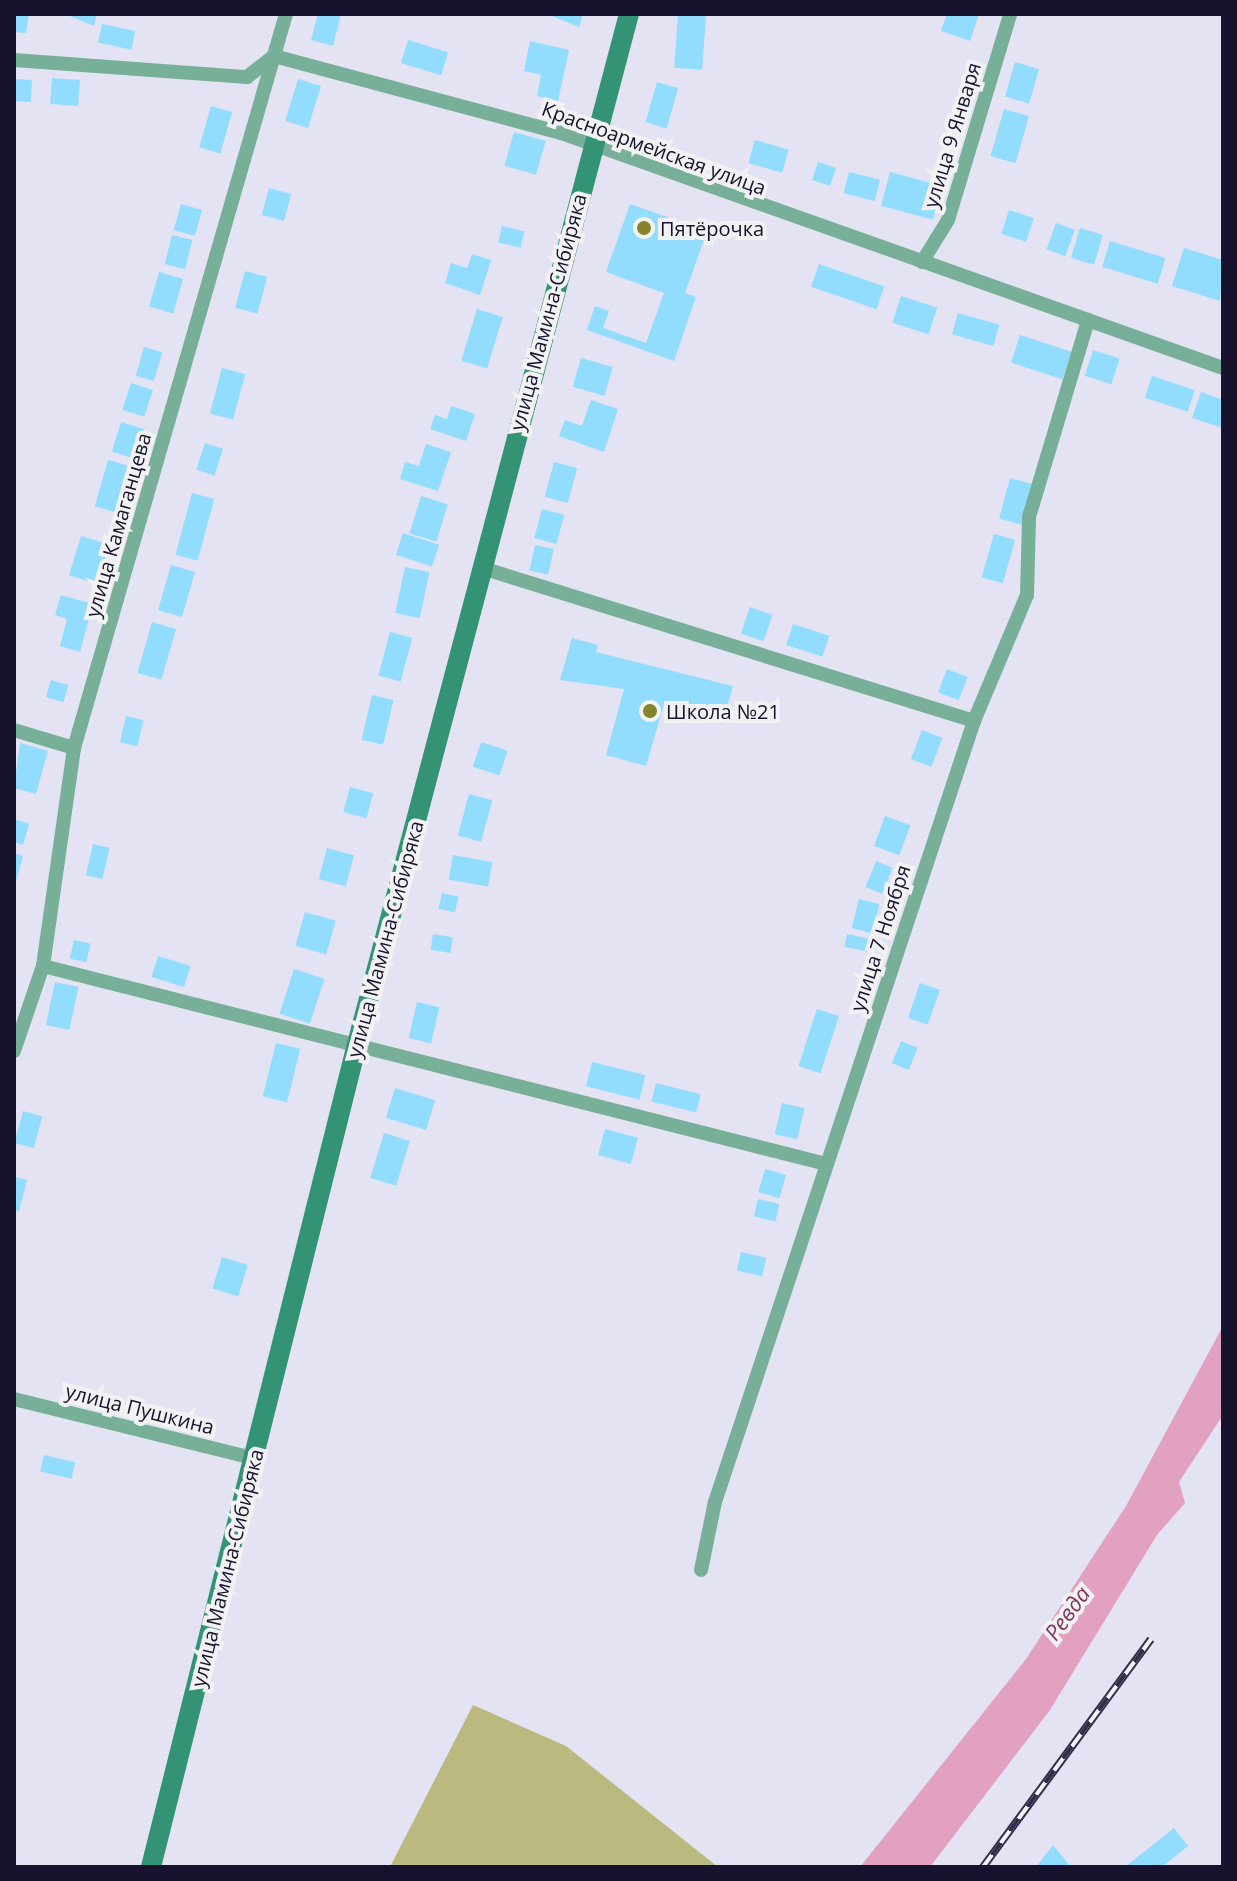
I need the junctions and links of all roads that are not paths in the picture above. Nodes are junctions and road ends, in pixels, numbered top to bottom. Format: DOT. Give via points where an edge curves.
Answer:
graph roads {
  1 [pos="286,14"];
  2 [pos="629,14"];
  3 [pos="1010,14"];
  4 [pos="274,56"];
  5 [pos="14,60"];
  6 [pos="591,148"];
  7 [pos="922,262"];
  8 [pos="1088,320"];
  9 [pos="1223,368"];
  10 [pos="482,568"];
  11 [pos="974,721"];
  12 [pos="14,730"];
  13 [pos="74,748"];
  14 [pos="43,966"];
  15 [pos="357,1044"];
  16 [pos="14,1051"];
  17 [pos="826,1164"];
  18 [pos="14,1399"];
  19 [pos="256,1459"];
  20 [pos="701,1570"];
  21 [pos="151,1867"];
  1 -- 4 [label="street, улица Камаганцева"];
  2 -- 6 [label="street, улица Мамина-Сибиряка"];
  3 -- 7 [label="street, улица 9 Января" via="948,220"];
  4 -- 5 [label="street" via="247,77"];
  4 -- 6 [label="street, Красноармейская улица" via="561,133"];
  4 -- 13 [label="street, улица Камаганцева"];
  6 -- 7 [label="street, Красноармейская улица"];
  6 -- 10 [label="street, улица Мамина-Сибиряка"];
  7 -- 8 [label="street, Красноармейская улица"];
  8 -- 9 [label="street, Красноармейская улица"];
  8 -- 11 [label="street, улица 7 Ноября" via="1029,517 1027,595"];
  10 -- 11 [label="street"];
  10 -- 15 [label="street, улица Мамина-Сибиряка"];
  11 -- 17 [label="street, улица 7 Ноября"];
  12 -- 13 [label="street"];
  13 -- 14 [label="street, улица Камаганцева"];
  14 -- 15 [label="street"];
  14 -- 16 [label="street, улица Камаганцева"];
  15 -- 17 [label="street"];
  15 -- 19 [label="street, улица Мамина-Сибиряка"];
  17 -- 20 [label="street, улица 7 Ноября" via="715,1502"];
  18 -- 19 [label="street, улица Пушкина"];
  19 -- 21 [label="street, улица Мамина-Сибиряка"];
}
